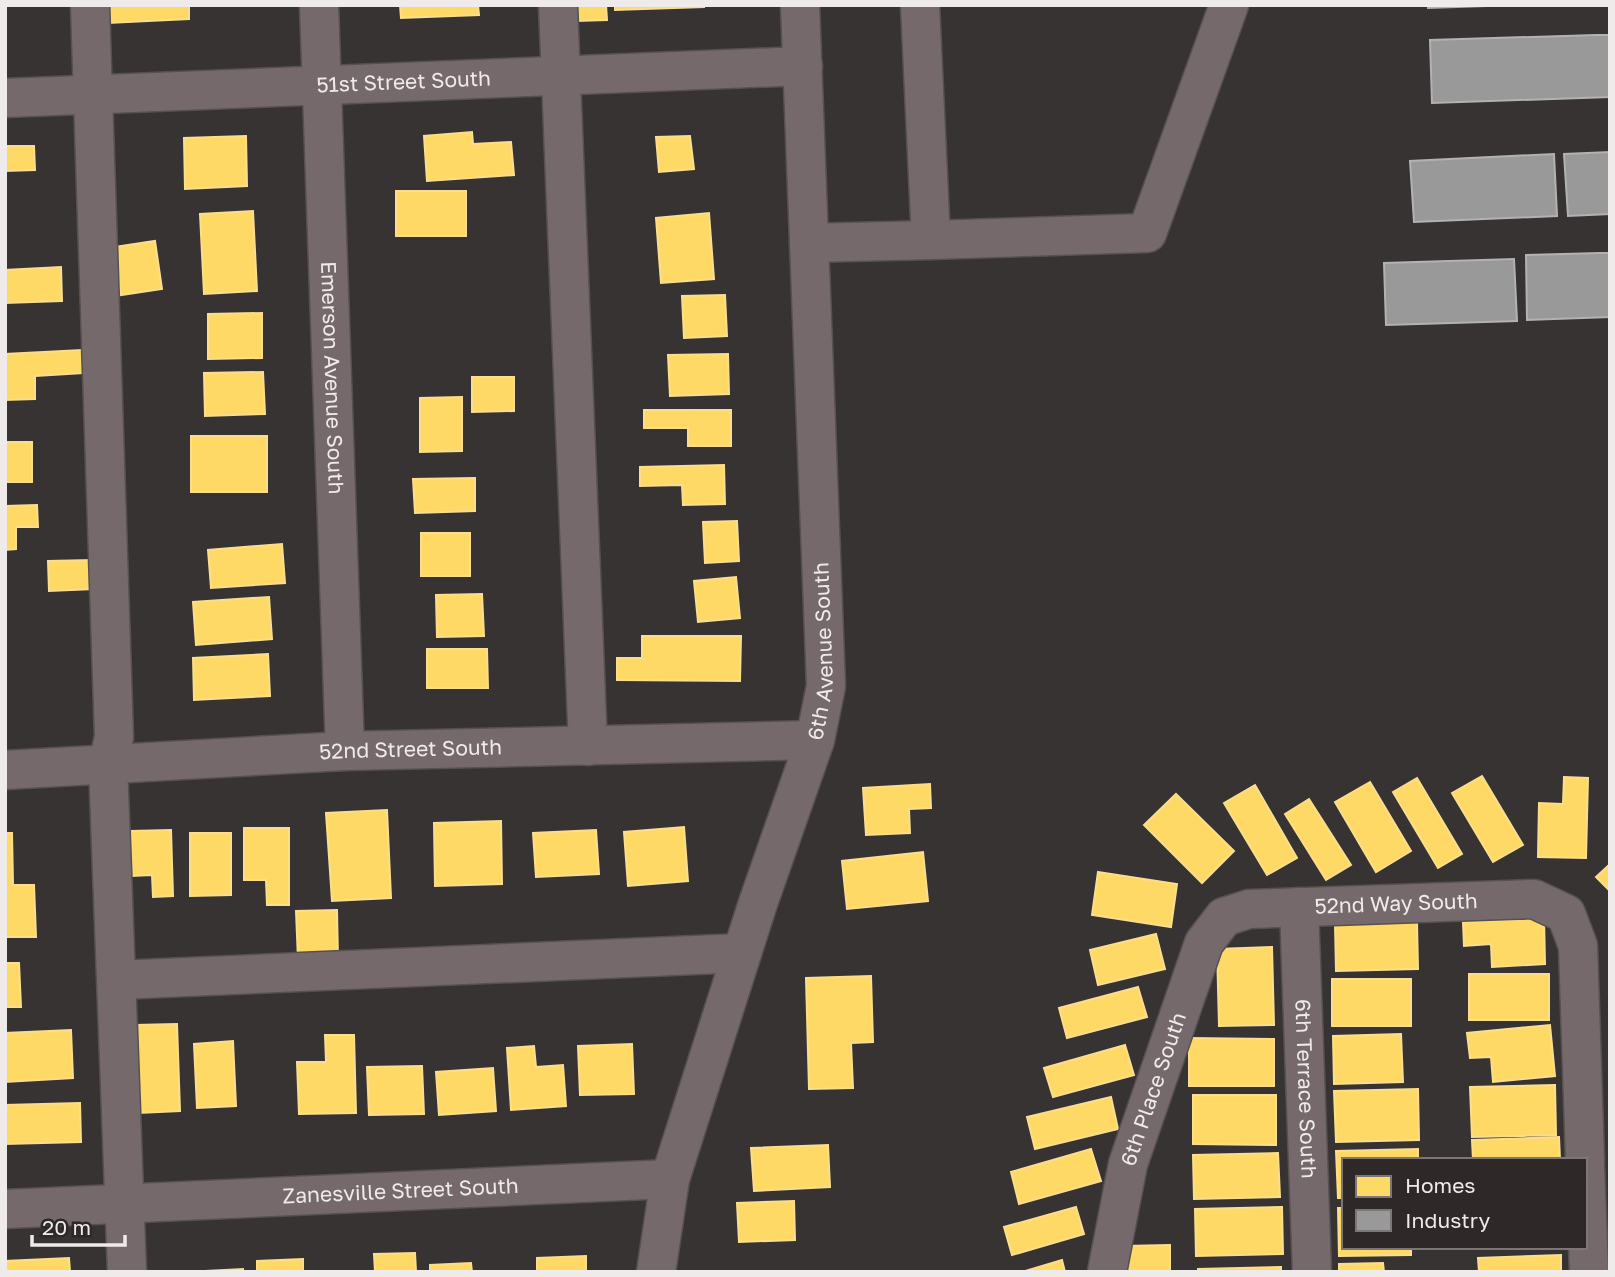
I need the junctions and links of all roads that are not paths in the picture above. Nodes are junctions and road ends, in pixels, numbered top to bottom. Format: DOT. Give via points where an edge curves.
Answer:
graph roads {
  1 [pos="90,5"];
  2 [pos="319,5"];
  3 [pos="558,5"];
  4 [pos="800,5"];
  5 [pos="920,5"];
  6 [pos="1230,5"];
  7 [pos="803,66"];
  8 [pos="561,76"];
  9 [pos="321,85"];
  10 [pos="93,94"];
  11 [pos="5,98"];
  12 [pos="930,240"];
  13 [pos="809,243"];
  14 [pos="815,740"];
  15 [pos="588,746"];
  16 [pos="345,751"];
  17 [pos="108,764"];
  18 [pos="5,770"];
  19 [pos="1299,907"];
  20 [pos="1224,917"];
  21 [pos="742,953"];
  22 [pos="117,980"];
  23 [pos="1585,1158"];
  24 [pos="670,1179"];
  25 [pos="124,1204"];
  26 [pos="5,1209"];
  27 [pos="1587,1219"];
  28 [pos="127,1272"];
  29 [pos="656,1272"];
  30 [pos="1107,1272"];
  31 [pos="1312,1272"];
  32 [pos="1589,1272"];
  1 -- 10 [label="street"];
  2 -- 9 [label="street, Emerson Avenue South"];
  3 -- 8 [label="street"];
  4 -- 7 [label="street, 6th Avenue South"];
  5 -- 12 [label="street"];
  6 -- 12 [label="street" via="1147,233"];
  7 -- 8 [label="street, 51st Street South"];
  7 -- 13 [label="street, 6th Avenue South"];
  8 -- 9 [label="street, 51st Street South"];
  8 -- 15 [label="street"];
  9 -- 10 [label="street, 51st Street South"];
  9 -- 16 [label="street, Emerson Avenue South"];
  10 -- 11 [label="street, 51st Street South"];
  10 -- 17 [label="street" via="114,737"];
  12 -- 13 [label="street"];
  13 -- 14 [label="street, 6th Avenue South" via="826,686"];
  14 -- 15 [label="street, 52nd Street South"];
  14 -- 21 [label="street, 6th Avenue South"];
  15 -- 16 [label="street, 52nd Street South"];
  16 -- 17 [label="street, 52nd Street South"];
  17 -- 18 [label="street, 52nd Street South"];
  17 -- 22 [label="street"];
  19 -- 20 [label="street, 52nd Way South" via="1249,909"];
  19 -- 23 [label="street, 52nd Way South" via="1534,899 1566,914 1578,946"];
  19 -- 31 [label="street, 6th Terrace South"];
  20 -- 30 [label="street, 6th Place South" via="1204,943 1128,1164"];
  21 -- 22 [label="street"];
  21 -- 24 [label="street, 6th Avenue South"];
  22 -- 25 [label="street"];
  24 -- 25 [label="street, Zanesville Street South"];
  24 -- 29 [label="street, 6th Avenue South"];
  25 -- 26 [label="street, Zanesville Street South"];
  25 -- 28 [label="street"];
  27 -- 32 [label="street"];
}
